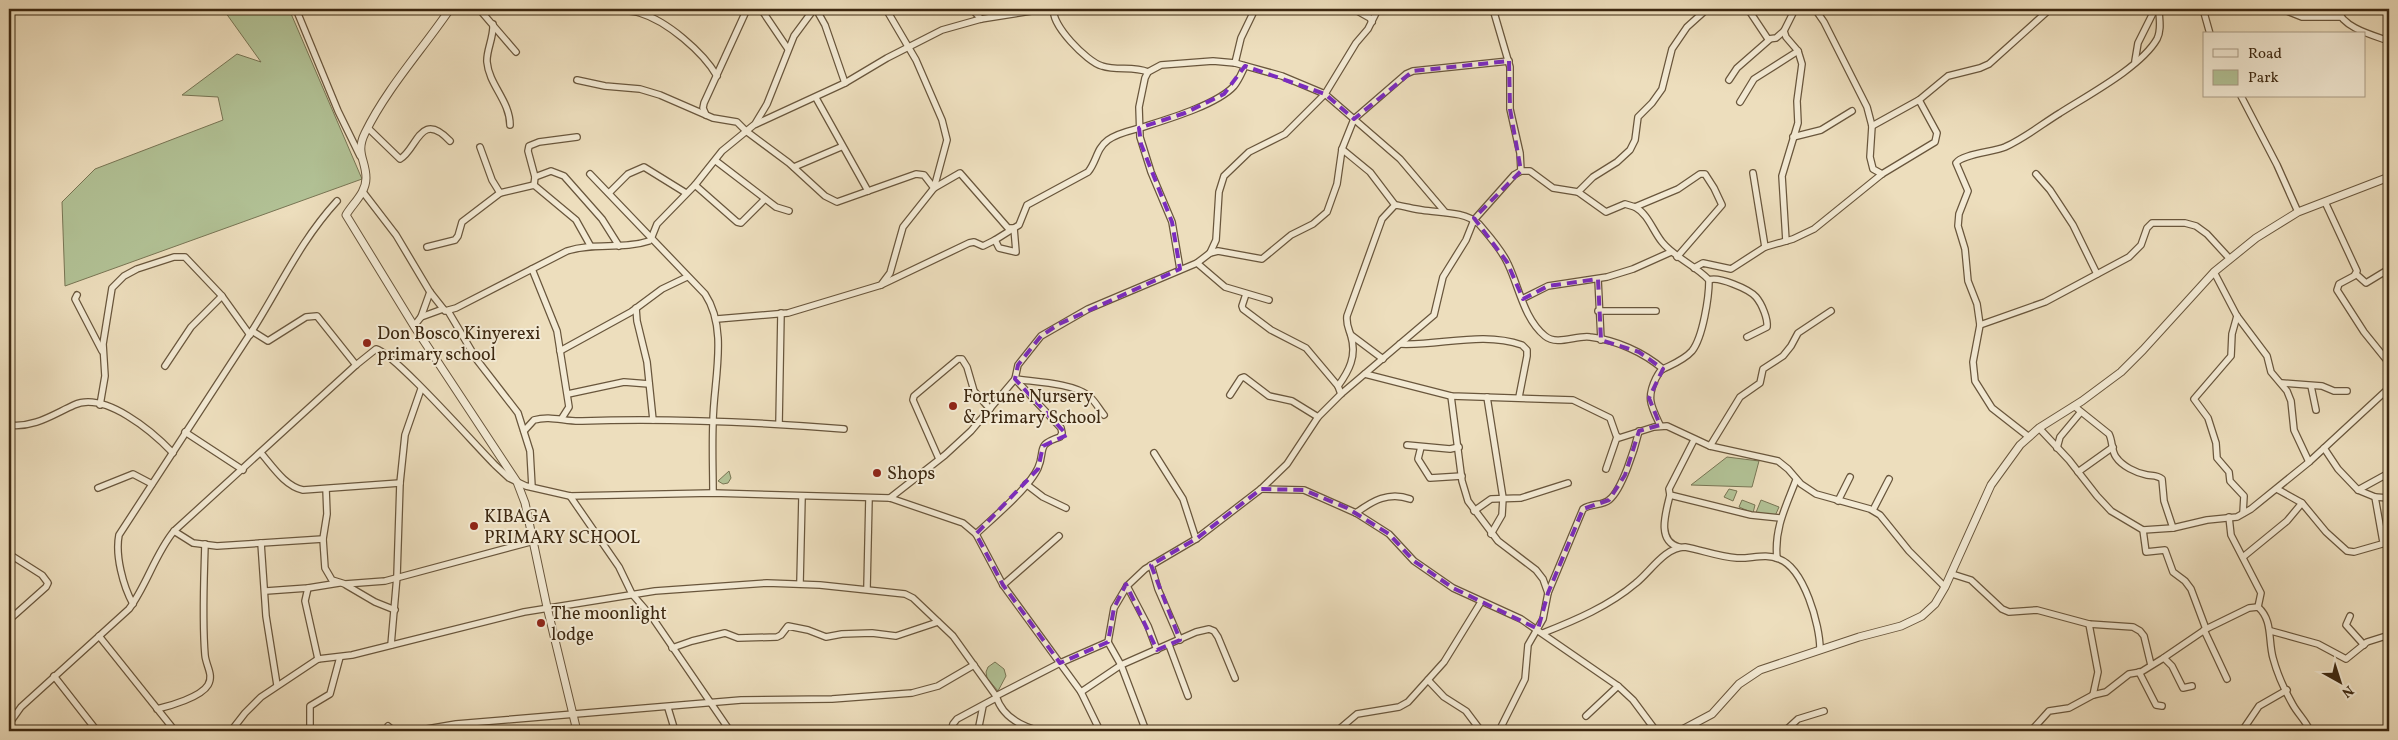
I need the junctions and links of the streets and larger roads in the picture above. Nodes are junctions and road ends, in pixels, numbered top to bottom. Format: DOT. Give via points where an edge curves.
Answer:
graph roads {
  1 [pos="296,9"];
  2 [pos="450,9"];
  3 [pos="479,9"];
  4 [pos="614,9"];
  5 [pos="747,9"];
  6 [pos="761,9"];
  7 [pos="815,9"];
  8 [pos="886,9"];
  9 [pos="972,9"];
  10 [pos="1044,9"];
  11 [pos="1054,9"];
  12 [pos="1354,9"];
  13 [pos="1378,9"];
  14 [pos="1493,9"];
  15 [pos="1707,9"];
  16 [pos="1748,9"];
  17 [pos="1795,9"];
  18 [pos="1815,9"];
  19 [pos="2050,9"];
  20 [pos="2155,9"];
  21 [pos="2159,9"];
  22 [pos="2178,9"];
  23 [pos="2197,9"];
  24 [pos="2203,9"];
  25 [pos="2282,9"];
  26 [pos="2337,9"];
  27 [pos="1252,10"];
  28 [pos="2341,17"];
  29 [pos="981,19"];
  30 [pos="1372,22"];
  31 [pos="493,24"];
  32 [pos="1784,32"];
  33 [pos="2209,32"];
  34 [pos="2366,32"];
  35 [pos="2366,32"];
  36 [pos="1769,40"];
  37 [pos="2389,41"];
  38 [pos="908,47"];
  39 [pos="788,49"];
  40 [pos="1798,51"];
  41 [pos="516,52"];
  42 [pos="1509,61"];
  43 [pos="2135,61"];
  44 [pos="1235,63"];
  45 [pos="1245,66"];
  46 [pos="1148,72"];
  47 [pos="717,76"];
  48 [pos="577,80"];
  49 [pos="1729,80"];
  50 [pos="845,83"];
  51 [pos="1325,94"];
  52 [pos="816,98"];
  53 [pos="2242,98"];
  54 [pos="1919,100"];
  55 [pos="1740,102"];
  56 [pos="1852,111"];
  57 [pos="706,115"];
  58 [pos="1354,118"];
  59 [pos="755,124"];
  60 [pos="510,125"];
  61 [pos="1872,126"];
  62 [pos="368,128"];
  63 [pos="1140,128"];
  64 [pos="746,131"];
  65 [pos="1793,136"];
  66 [pos="577,137"];
  67 [pos="450,141"];
  68 [pos="480,147"];
  69 [pos="842,147"];
  70 [pos="1342,149"];
  71 [pos="360,156"];
  72 [pos="716,161"];
  73 [pos="794,167"];
  74 [pos="1521,171"];
  75 [pos="1753,173"];
  76 [pos="590,174"];
  77 [pos="1882,174"];
  78 [pos="2036,174"];
  79 [pos="535,177"];
  80 [pos="2389,177"];
  81 [pos="534,185"];
  82 [pos="695,185"];
  83 [pos="934,188"];
  84 [pos="868,191"];
  85 [pos="363,192"];
  86 [pos="1578,192"];
  87 [pos="500,193"];
  88 [pos="609,193"];
  89 [pos="686,193"];
  90 [pos="765,199"];
  91 [pos="337,201"];
  92 [pos="2324,202"];
  93 [pos="1395,205"];
  94 [pos="1635,208"];
  95 [pos="789,211"];
  96 [pos="1444,212"];
  97 [pos="2298,212"];
  98 [pos="1474,220"];
  99 [pos="1014,228"];
  100 [pos="652,239"];
  101 [pos="995,240"];
  102 [pos="1786,240"];
  103 [pos="590,245"];
  104 [pos="619,246"];
  105 [pos="427,247"];
  106 [pos="1765,247"];
  107 [pos="1671,252"];
  108 [pos="1210,253"];
  109 [pos="1677,257"];
  110 [pos="2229,258"];
  111 [pos="1197,263"];
  112 [pos="1694,268"];
  113 [pos="532,269"];
  114 [pos="1180,269"];
  115 [pos="2389,269"];
  116 [pos="2214,272"];
  117 [pos="2097,274"];
  118 [pos="2356,274"];
  119 [pos="687,277"];
  120 [pos="1598,279"];
  121 [pos="1709,280"];
  122 [pos="881,285"];
  123 [pos="430,292"];
  124 [pos="1246,294"];
  125 [pos="77,295"];
  126 [pos="222,296"];
  127 [pos="1522,299"];
  128 [pos="1269,300"];
  129 [pos="636,308"];
  130 [pos="445,310"];
  131 [pos="1598,311"];
  132 [pos="1656,311"];
  133 [pos="1830,312"];
  134 [pos="781,313"];
  135 [pos="2237,316"];
  136 [pos="420,317"];
  137 [pos="716,319"];
  138 [pos="1980,325"];
  139 [pos="414,326"];
  140 [pos="251,333"];
  141 [pos="1350,335"];
  142 [pos="1747,337"];
  143 [pos="1601,340"];
  144 [pos="1400,344"];
  145 [pos="560,351"];
  146 [pos="102,352"];
  147 [pos="1383,359"];
  148 [pos="2389,364"];
  149 [pos="356,365"];
  150 [pos="165,366"];
  151 [pos="1663,369"];
  152 [pos="1365,374"];
  153 [pos="1015,379"];
  154 [pos="2280,382"];
  155 [pos="649,384"];
  156 [pos="1338,386"];
  157 [pos="2311,386"];
  158 [pos="2389,388"];
  159 [pos="421,389"];
  160 [pos="2348,391"];
  161 [pos="568,394"];
  162 [pos="1341,394"];
  163 [pos="1230,395"];
  164 [pos="1451,396"];
  165 [pos="1487,397"];
  166 [pos="1519,397"];
  167 [pos="100,405"];
  168 [pos="2074,406"];
  169 [pos="990,409"];
  170 [pos="2316,410"];
  171 [pos="2080,413"];
  172 [pos="1104,415"];
  173 [pos="1318,417"];
  174 [pos="562,418"];
  175 [pos="653,420"];
  176 [pos="712,421"];
  177 [pos="779,424"];
  178 [pos="9,425"];
  179 [pos="1660,425"];
  180 [pos="2039,428"];
  181 [pos="844,429"];
  182 [pos="524,431"];
  183 [pos="1639,431"];
  184 [pos="185,432"];
  185 [pos="1617,437"];
  186 [pos="2029,437"];
  187 [pos="1694,440"];
  188 [pos="1407,446"];
  189 [pos="1710,446"];
  190 [pos="1421,447"];
  191 [pos="1459,447"];
  192 [pos="2113,447"];
  193 [pos="2057,448"];
  194 [pos="2324,448"];
  195 [pos="173,453"];
  196 [pos="1154,453"];
  197 [pos="261,454"];
  198 [pos="939,459"];
  199 [pos="2309,462"];
  200 [pos="1606,469"];
  201 [pos="243,470"];
  202 [pos="2078,472"];
  203 [pos="2389,473"];
  204 [pos="1462,476"];
  205 [pos="1850,477"];
  206 [pos="1889,479"];
  207 [pos="1796,480"];
  208 [pos="517,482"];
  209 [pos="400,483"];
  210 [pos="1568,483"];
  211 [pos="152,484"];
  212 [pos="1026,484"];
  213 [pos="532,487"];
  214 [pos="98,488"];
  215 [pos="326,489"];
  216 [pos="1261,489"];
  217 [pos="2277,489"];
  218 [pos="2358,490"];
  219 [pos="713,493"];
  220 [pos="1670,495"];
  221 [pos="570,496"];
  222 [pos="802,497"];
  223 [pos="2375,497"];
  224 [pos="869,498"];
  225 [pos="890,498"];
  226 [pos="1503,498"];
  227 [pos="2389,498"];
  228 [pos="1410,499"];
  229 [pos="1838,501"];
  230 [pos="2302,503"];
  231 [pos="1066,508"];
  232 [pos="1873,510"];
  233 [pos="1474,511"];
  234 [pos="1356,513"];
  235 [pos="2244,513"];
  236 [pos="2229,517"];
  237 [pos="1780,518"];
  238 [pos="2173,528"];
  239 [pos="2144,530"];
  240 [pos="174,531"];
  241 [pos="976,534"];
  242 [pos="1491,534"];
  243 [pos="1058,536"];
  244 [pos="323,539"];
  245 [pos="1196,539"];
  246 [pos="534,541"];
  247 [pos="261,543"];
  248 [pos="205,544"];
  249 [pos="1679,547"];
  250 [pos="9,554"];
  251 [pos="2243,557"];
  252 [pos="1777,558"];
  253 [pos="1151,565"];
  254 [pos="1952,574"];
  255 [pos="397,576"];
  256 [pos="800,583"];
  257 [pos="342,584"];
  258 [pos="1003,585"];
  259 [pos="1127,586"];
  260 [pos="308,588"];
  261 [pos="867,588"];
  262 [pos="1945,588"];
  263 [pos="266,591"];
  264 [pos="1548,593"];
  265 [pos="632,594"];
  266 [pos="1481,602"];
  267 [pos="133,604"];
  268 [pos="547,607"];
  269 [pos="2258,607"];
  270 [pos="395,610"];
  271 [pos="2350,616"];
  272 [pos="9,620"];
  273 [pos="938,622"];
  274 [pos="2089,624"];
  275 [pos="2205,629"];
  276 [pos="1541,631"];
  277 [pos="2271,631"];
  278 [pos="100,636"];
  279 [pos="2388,636"];
  280 [pos="1180,640"];
  281 [pos="1108,642"];
  282 [pos="391,645"];
  283 [pos="1169,645"];
  284 [pos="2364,645"];
  285 [pos="672,648"];
  286 [pos="1820,649"];
  287 [pos="1157,650"];
  288 [pos="340,657"];
  289 [pos="2164,658"];
  290 [pos="318,659"];
  291 [pos="1060,663"];
  292 [pos="1121,664"];
  293 [pos="974,665"];
  294 [pos="2152,665"];
  295 [pos="2140,672"];
  296 [pos="54,676"];
  297 [pos="1235,678"];
  298 [pos="1428,680"];
  299 [pos="2227,680"];
  300 [pos="276,685"];
  301 [pos="1618,686"];
  302 [pos="2192,686"];
  303 [pos="2287,690"];
  304 [pos="1081,692"];
  305 [pos="2094,695"];
  306 [pos="1188,696"];
  307 [pos="996,697"];
  308 [pos="711,704"];
  309 [pos="983,706"];
  310 [pos="2162,706"];
  311 [pos="668,708"];
  312 [pos="157,709"];
  313 [pos="1824,711"];
  314 [pos="573,715"];
  315 [pos="1586,716"];
  316 [pos="9,724"];
  317 [pos="388,726"];
  318 [pos="97,731"];
  319 [pos="175,731"];
  320 [pos="231,731"];
  321 [pos="310,731"];
  322 [pos="394,731"];
  323 [pos="415,731"];
  324 [pos="578,731"];
  325 [pos="675,731"];
  326 [pos="730,731"];
  327 [pos="951,731"];
  328 [pos="978,731"];
  329 [pos="1040,731"];
  330 [pos="1100,731"];
  331 [pos="1146,731"];
  332 [pos="1337,731"];
  333 [pos="1481,731"];
  334 [pos="1499,731"];
  335 [pos="1656,731"];
  336 [pos="1680,731"];
  337 [pos="1785,731"];
  338 [pos="2031,731"];
  339 [pos="2242,731"];
  340 [pos="2310,731"];
  1 -- 71 [label="street"];
  2 -- 62 [label="street" via="386,97"];
  3 -- 31 [label="street"];
  4 -- 47 [label="street" via="642,13 655,20 689,43 706,59"];
  5 -- 47 [label="street"];
  6 -- 39 [label="street"];
  7 -- 39 [label="street"];
  7 -- 50 [label="street"];
  8 -- 38 [label="street"];
  9 -- 29 [label="street"];
  10 -- 29 [label="street"];
  11 -- 46 [label="street" via="1058,26 1095,64"];
  12 -- 30 [label="street"];
  13 -- 30 [label="street"];
  14 -- 42 [label="street"];
  15 -- 86 [label="street" via="1674,44 1662,89 1638,117 1635,140 1630,150"];
  16 -- 36 [label="street"];
  17 -- 32 [label="street"];
  18 -- 61 [label="street" via="1853,78"];
  19 -- 54 [label="street" via="1989,64 1948,76"];
  20 -- 43 [label="street" via="2138,43"];
  21 -- 43 [label="street" via="2157,38"];
  22 -- 23 [label="street"];
  24 -- 33 [label="street"];
  25 -- 28 [label="street" via="2302,17"];
  26 -- 28 [label="street"];
  27 -- 44 [label="street"];
  28 -- 34 [label="street"];
  29 -- 38 [label="street" via="942,30"];
  30 -- 51 [label="street"];
  31 -- 41 [label="street"];
  31 -- 60 [label="street" via="487,61 505,102"];
  32 -- 36 [label="street"];
  32 -- 40 [label="street"];
  35 -- 37 [label="street"];
  36 -- 49 [label="street" via="1737,68"];
  38 -- 50 [label="street"];
  38 -- 83 [label="street" via="946,132 947,140"];
  39 -- 59 [label="street" via="767,104"];
  40 -- 55 [label="street" via="1754,79"];
  40 -- 65 [label="street" via="1802,72 1798,123"];
  42 -- 58 [label="street" via="1413,70"];
  42 -- 74 [label="street" via="1510,108"];
  43 -- 138 [label="street" via="2105,85 2016,142 1957,161 1956,166 1968,191 1958,226"];
  44 -- 45 [label="street"];
  44 -- 46 [label="street" via="1213,60 1171,63"];
  45 -- 51 [label="street" via="1282,76"];
  45 -- 63 [label="street" via="1234,86 1224,94 1185,113"];
  46 -- 63 [label="street" via="1140,99"];
  47 -- 57 [label="street" via="704,103"];
  48 -- 57 [label="street" via="653,93"];
  50 -- 52 [label="street"];
  51 -- 58 [label="street"];
  51 -- 108 [label="street" via="1285,134 1249,152 1224,176 1219,192 1216,240"];
  52 -- 59 [label="street"];
  52 -- 69 [label="street"];
  53 -- 97 [label="street"];
  54 -- 61 [label="street"];
  54 -- 77 [label="street" via="1936,130 1937,138"];
  56 -- 65 [label="street" via="1821,130"];
  57 -- 64 [label="street" via="737,122"];
  58 -- 70 [label="street"];
  58 -- 96 [label="street" via="1400,159"];
  59 -- 64 [label="street"];
  61 -- 77 [label="street" via="1871,162 1873,169"];
  62 -- 67 [label="street" via="400,159 417,136 428,130 442,133"];
  62 -- 71 [label="street"];
  63 -- 99 [label="street" via="1120,133 1107,141 1098,150 1088,172 1027,204 1023,219"];
  63 -- 114 [label="street" via="1141,144 1172,222"];
  64 -- 72 [label="street"];
  64 -- 73 [label="street"];
  65 -- 102 [label="street" via="1782,176"];
  66 -- 79 [label="street" via="529,146"];
  68 -- 87 [label="street"];
  69 -- 73 [label="street"];
  69 -- 84 [label="street"];
  70 -- 93 [label="street" via="1370,172"];
  70 -- 108 [label="street" via="1330,208 1316,222 1291,235 1262,259 1225,250"];
  71 -- 85 [label="street" via="366,179"];
  72 -- 82 [label="street"];
  72 -- 90 [label="street"];
  73 -- 84 [label="street" via="825,196 837,202"];
  74 -- 86 [label="street" via="1536,174 1557,190"];
  74 -- 98 [label="street" via="1501,188"];
  75 -- 106 [label="street"];
  76 -- 88 [label="street"];
  77 -- 102 [label="street" via="1822,224"];
  78 -- 117 [label="street" via="2073,225"];
  79 -- 81 [label="street"];
  79 -- 104 [label="street" via="551,171 564,176 602,219"];
  80 -- 92 [label="street"];
  81 -- 87 [label="street"];
  81 -- 103 [label="street" via="576,220"];
  82 -- 89 [label="street"];
  82 -- 90 [label="street" via="741,223"];
  83 -- 84 [label="street" via="921,174"];
  83 -- 99 [label="street" via="960,173 1008,228"];
  83 -- 122 [label="street" via="903,227 888,279"];
  85 -- 123 [label="street" via="396,235"];
  85 -- 139 [label="street" via="347,216"];
  86 -- 94 [label="street" via="1603,211 1610,212 1625,204"];
  87 -- 105 [label="street" via="462,222 455,240"];
  88 -- 89 [label="street" via="628,174 644,167"];
  88 -- 100 [label="street"];
  89 -- 100 [label="street" via="657,224"];
  90 -- 95 [label="street"];
  91 -- 140 [label="street" via="288,267"];
  92 -- 97 [label="street"];
  92 -- 118 [label="street" via="2354,260"];
  93 -- 96 [label="street"];
  93 -- 141 [label="street" via="1382,219 1347,316"];
  94 -- 107 [label="street" via="1644,214"];
  94 -- 109 [label="street" via="1705,174 1722,205"];
  96 -- 98 [label="street"];
  97 -- 110 [label="street"];
  98 -- 127 [label="street" via="1507,262"];
  98 -- 144 [label="street" via="1466,240 1443,277 1437,311"];
  99 -- 101 [label="street"];
  99 -- 101 [label="street" via="1016,252 999,248"];
  100 -- 104 [label="street"];
  100 -- 119 [label="street"];
  101 -- 122 [label="street" via="982,246 969,243"];
  102 -- 106 [label="street"];
  103 -- 104 [label="street"];
  103 -- 113 [label="street" via="567,251"];
  106 -- 112 [label="street" via="1735,268 1703,263"];
  107 -- 109 [label="street"];
  107 -- 120 [label="street"];
  108 -- 111 [label="street"];
  109 -- 112 [label="street"];
  110 -- 116 [label="street"];
  110 -- 117 [label="street" via="2196,226 2152,224 2146,228 2141,245 2132,255"];
  111 -- 114 [label="street"];
  111 -- 124 [label="street" via="1225,287"];
  112 -- 121 [label="street"];
  113 -- 130 [label="street"];
  113 -- 145 [label="street" via="558,332"];
  114 -- 153 [label="street" via="1088,309 1046,332 1018,365"];
  115 -- 118 [label="street" via="2366,283"];
  116 -- 135 [label="street"];
  116 -- 168 [label="street" via="2143,350 2102,387"];
  117 -- 138 [label="street" via="2045,302"];
  118 -- 148 [label="street" via="2339,284 2337,290"];
  119 -- 129 [label="street" via="662,289"];
  119 -- 137 [label="street" via="704,294"];
  120 -- 127 [label="street" via="1548,286"];
  120 -- 131 [label="street"];
  121 -- 142 [label="street" via="1728,282 1757,298 1767,319 1767,327"];
  121 -- 151 [label="street" via="1698,339 1684,357"];
  122 -- 134 [label="street"];
  123 -- 130 [label="street"];
  123 -- 136 [label="street"];
  124 -- 128 [label="street"];
  124 -- 156 [label="street" via="1244,309 1271,330 1306,348"];
  125 -- 146 [label="street" via="75,299"];
  126 -- 140 [label="street"];
  126 -- 146 [label="street" via="183,256 174,256 124,276 112,288"];
  126 -- 150 [label="street" via="191,327"];
  127 -- 143 [label="street" via="1535,325 1547,337 1568,340 1587,336"];
  129 -- 145 [label="street"];
  129 -- 155 [label="street"];
  130 -- 136 [label="street"];
  130 -- 182 [label="street" via="477,360 518,412"];
  131 -- 132 [label="street"];
  131 -- 143 [label="street"];
  133 -- 189 [label="street" via="1798,333 1783,356 1763,369 1760,383 1740,397"];
  134 -- 137 [label="street"];
  134 -- 177 [label="street"];
  135 -- 154 [label="street" via="2267,356 2271,372"];
  135 -- 235 [label="street" via="2231,356 2194,400 2208,418 2217,458 2229,472 2230,481 2244,496"];
  136 -- 139 [label="street"];
  137 -- 176 [label="street"];
  138 -- 186 [label="street" via="1973,362 1978,389 1999,414"];
  139 -- 208 [label="street"];
  140 -- 149 [label="street" via="268,341 306,318 317,316"];
  140 -- 184 [label="street"];
  141 -- 147 [label="street"];
  141 -- 156 [label="street" via="1352,360"];
  143 -- 151 [label="street" via="1639,352"];
  144 -- 147 [label="street"];
  144 -- 166 [label="street" via="1438,344 1472,338 1522,345 1527,352"];
  145 -- 161 [label="street"];
  146 -- 167 [label="street" via="105,376"];
  147 -- 152 [label="street"];
  149 -- 159 [label="street" via="373,350 382,351"];
  149 -- 197 [label="street"];
  151 -- 179 [label="street" via="1651,387 1649,398"];
  152 -- 162 [label="street"];
  152 -- 164 [label="street"];
  153 -- 169 [label="street"];
  153 -- 172 [label="street" via="1070,387 1085,393"];
  153 -- 212 [label="street" via="1061,428 1062,433 1042,448 1037,469"];
  154 -- 157 [label="street"];
  154 -- 199 [label="street" via="2289,395 2294,430"];
  155 -- 161 [label="street" via="624,382"];
  155 -- 175 [label="street"];
  156 -- 162 [label="street"];
  157 -- 160 [label="street"];
  157 -- 170 [label="street"];
  158 -- 194 [label="street"];
  159 -- 208 [label="street" via="495,465"];
  159 -- 209 [label="street" via="406,435"];
  161 -- 174 [label="street" via="569,407"];
  162 -- 173 [label="street"];
  163 -- 173 [label="street" via="1244,378 1269,396 1292,401"];
  164 -- 165 [label="street"];
  164 -- 191 [label="street"];
  165 -- 166 [label="street"];
  165 -- 226 [label="street"];
  166 -- 185 [label="street" via="1580,402 1610,418"];
  167 -- 178 [label="street" via="78,403 40,422"];
  167 -- 195 [label="street" via="128,414"];
  168 -- 171 [label="street"];
  168 -- 180 [label="street"];
  169 -- 198 [label="street"];
  169 -- 198 [label="street" via="974,391 962,359 914,396"];
  171 -- 192 [label="street" via="2105,431 2112,439"];
  171 -- 193 [label="street" via="2060,437"];
  173 -- 216 [label="street" via="1287,464"];
  174 -- 175 [label="street" via="579,421"];
  174 -- 182 [label="street" via="534,420"];
  175 -- 176 [label="street"];
  176 -- 177 [label="street"];
  176 -- 219 [label="street"];
  177 -- 181 [label="street"];
  179 -- 183 [label="street"];
  179 -- 187 [label="street"];
  180 -- 186 [label="street"];
  180 -- 193 [label="street"];
  182 -- 213 [label="street" via="530,451"];
  183 -- 185 [label="street"];
  183 -- 264 [label="street" via="1630,462 1612,497 1583,509"];
  184 -- 195 [label="street"];
  184 -- 201 [label="street"];
  185 -- 200 [label="street"];
  186 -- 254 [label="street" via="1991,485"];
  187 -- 189 [label="street"];
  187 -- 220 [label="street" via="1669,489"];
  188 -- 190 [label="street"];
  189 -- 207 [label="street" via="1778,461"];
  190 -- 191 [label="street"];
  190 -- 204 [label="street" via="1418,459 1430,478"];
  191 -- 204 [label="street"];
  192 -- 202 [label="street"];
  192 -- 238 [label="street" via="2115,456 2125,465 2162,479 2163,496"];
  193 -- 202 [label="street"];
  194 -- 199 [label="street"];
  194 -- 218 [label="street" via="2338,470"];
  195 -- 211 [label="street"];
  196 -- 245 [label="street" via="1183,499"];
  197 -- 201 [label="street"];
  197 -- 215 [label="street" via="296,489"];
  198 -- 225 [label="street"];
  199 -- 217 [label="street"];
  201 -- 240 [label="street"];
  202 -- 239 [label="street" via="2111,510"];
  203 -- 218 [label="street"];
  204 -- 233 [label="street" via="1464,494"];
  205 -- 229 [label="street"];
  206 -- 232 [label="street"];
  207 -- 229 [label="street" via="1816,494"];
  207 -- 237 [label="street"];
  208 -- 213 [label="street"];
  208 -- 246 [label="street"];
  209 -- 215 [label="street"];
  209 -- 255 [label="street"];
  210 -- 226 [label="street" via="1521,498"];
  211 -- 214 [label="street" via="132,474"];
  211 -- 267 [label="street" via="119,537 127,594"];
  212 -- 231 [label="street"];
  212 -- 241 [label="street"];
  213 -- 221 [label="street"];
  215 -- 244 [label="street"];
  216 -- 234 [label="street" via="1304,490"];
  216 -- 245 [label="street"];
  217 -- 230 [label="street"];
  217 -- 235 [label="street"];
  218 -- 223 [label="street"];
  219 -- 221 [label="street"];
  219 -- 222 [label="street"];
  220 -- 237 [label="street"];
  220 -- 249 [label="street" via="1664,524 1666,536"];
  221 -- 265 [label="street" via="618,567"];
  222 -- 224 [label="street"];
  222 -- 256 [label="street"];
  223 -- 227 [label="street"];
  223 -- 230 [label="street" via="2383,543 2354,552 2337,542"];
  224 -- 225 [label="street"];
  224 -- 261 [label="street"];
  225 -- 241 [label="street" via="963,523"];
  226 -- 233 [label="street" via="1487,501"];
  226 -- 242 [label="street" via="1502,515"];
  228 -- 234 [label="street" via="1386,496"];
  229 -- 232 [label="street"];
  230 -- 251 [label="street"];
  232 -- 262 [label="street"];
  233 -- 242 [label="street"];
  234 -- 266 [label="street" via="1389,534 1414,561"];
  235 -- 236 [label="street"];
  236 -- 238 [label="street"];
  236 -- 251 [label="street" via="2231,535"];
  237 -- 252 [label="street"];
  238 -- 239 [label="street"];
  239 -- 275 [label="street" via="2146,552 2162,550 2167,553 2171,569 2191,589"];
  240 -- 248 [label="street" via="193,543"];
  240 -- 267 [label="street" via="162,545"];
  241 -- 258 [label="street"];
  242 -- 264 [label="street" via="1536,570"];
  243 -- 258 [label="street"];
  244 -- 247 [label="street"];
  244 -- 257 [label="street" via="326,572 332,580"];
  245 -- 253 [label="street"];
  246 -- 255 [label="street"];
  246 -- 268 [label="street"];
  247 -- 248 [label="street"];
  247 -- 263 [label="street"];
  248 -- 312 [label="street" via="205,658 211,677 203,690 175,705"];
  249 -- 252 [label="street" via="1738,558"];
  249 -- 276 [label="street" via="1626,590 1587,615"];
  250 -- 272 [label="street" via="42,575 48,583"];
  251 -- 269 [label="street" via="2261,593"];
  252 -- 286 [label="street" via="1793,570 1803,586 1817,626"];
  253 -- 259 [label="street"];
  253 -- 280 [label="street"];
  254 -- 262 [label="street"];
  254 -- 274 [label="street" via="1971,580 2009,612 2037,610"];
  255 -- 257 [label="street" via="385,581"];
  255 -- 270 [label="street"];
  256 -- 261 [label="street"];
  256 -- 265 [label="street"];
  257 -- 260 [label="street"];
  257 -- 270 [label="street"];
  258 -- 291 [label="street"];
  259 -- 281 [label="street" via="1114,608"];
  259 -- 287 [label="street"];
  260 -- 263 [label="street"];
  260 -- 290 [label="street" via="305,601"];
  261 -- 273 [label="street" via="910,595"];
  262 -- 286 [label="street" via="1929,610 1913,621"];
  263 -- 300 [label="street" via="266,616"];
  264 -- 276 [label="street"];
  265 -- 268 [label="street"];
  265 -- 285 [label="street"];
  266 -- 276 [label="street"];
  266 -- 298 [label="street" via="1444,662"];
  267 -- 278 [label="street"];
  268 -- 282 [label="street"];
  268 -- 314 [label="street"];
  269 -- 275 [label="street" via="2249,608"];
  269 -- 277 [label="street"];
  270 -- 282 [label="street"];
  271 -- 284 [label="street" via="2346,625"];
  273 -- 285 [label="street" via="896,636 872,633 826,637 788,626 777,637 738,638 725,633"];
  273 -- 293 [label="street" via="953,636"];
  274 -- 294 [label="street" via="2128,626 2140,631"];
  274 -- 305 [label="street" via="2098,672"];
  275 -- 289 [label="street"];
  275 -- 299 [label="street"];
  276 -- 301 [label="street"];
  276 -- 334 [label="street" via="1528,645 1525,679"];
  277 -- 284 [label="street" via="2318,644 2346,658"];
  277 -- 303 [label="street" via="2272,656"];
  278 -- 296 [label="street"];
  278 -- 312 [label="street"];
  279 -- 284 [label="street"];
  280 -- 283 [label="street"];
  280 -- 297 [label="street" via="1202,631 1214,631"];
  281 -- 291 [label="street"];
  281 -- 292 [label="street"];
  282 -- 288 [label="street"];
  283 -- 287 [label="street"];
  283 -- 306 [label="street"];
  285 -- 308 [label="street"];
  286 -- 336 [label="street" via="1750,676 1712,714"];
  287 -- 292 [label="street"];
  288 -- 290 [label="street"];
  288 -- 321 [label="street" via="330,694 310,706"];
  289 -- 294 [label="street"];
  289 -- 302 [label="street" via="2183,688"];
  290 -- 300 [label="street"];
  291 -- 304 [label="street"];
  291 -- 307 [label="street"];
  292 -- 304 [label="street"];
  292 -- 331 [label="street"];
  293 -- 307 [label="street"];
  293 -- 308 [label="street" via="938,686 912,693"];
  294 -- 295 [label="street"];
  295 -- 305 [label="street" via="2129,674 2106,692"];
  295 -- 310 [label="street" via="2156,705"];
  296 -- 316 [label="street" via="21,707"];
  296 -- 318 [label="street"];
  298 -- 332 [label="street" via="1403,705 1358,714"];
  298 -- 333 [label="street" via="1444,697 1466,711"];
  300 -- 320 [label="street" via="245,713"];
  301 -- 315 [label="street"];
  301 -- 335 [label="street"];
  303 -- 339 [label="street" via="2259,706"];
  303 -- 340 [label="street" via="2293,706"];
  304 -- 330 [label="street"];
  305 -- 338 [label="street" via="2069,708 2049,711"];
  307 -- 309 [label="street"];
  307 -- 329 [label="street" via="1008,716"];
  308 -- 311 [label="street"];
  308 -- 326 [label="street"];
  309 -- 327 [label="street" via="957,719"];
  309 -- 328 [label="street"];
  311 -- 314 [label="street"];
  311 -- 325 [label="street"];
  312 -- 319 [label="street"];
  313 -- 337 [label="street" via="1798,718"];
  314 -- 323 [label="street" via="456,724"];
  314 -- 324 [label="street"];
  317 -- 322 [label="street"];
}
